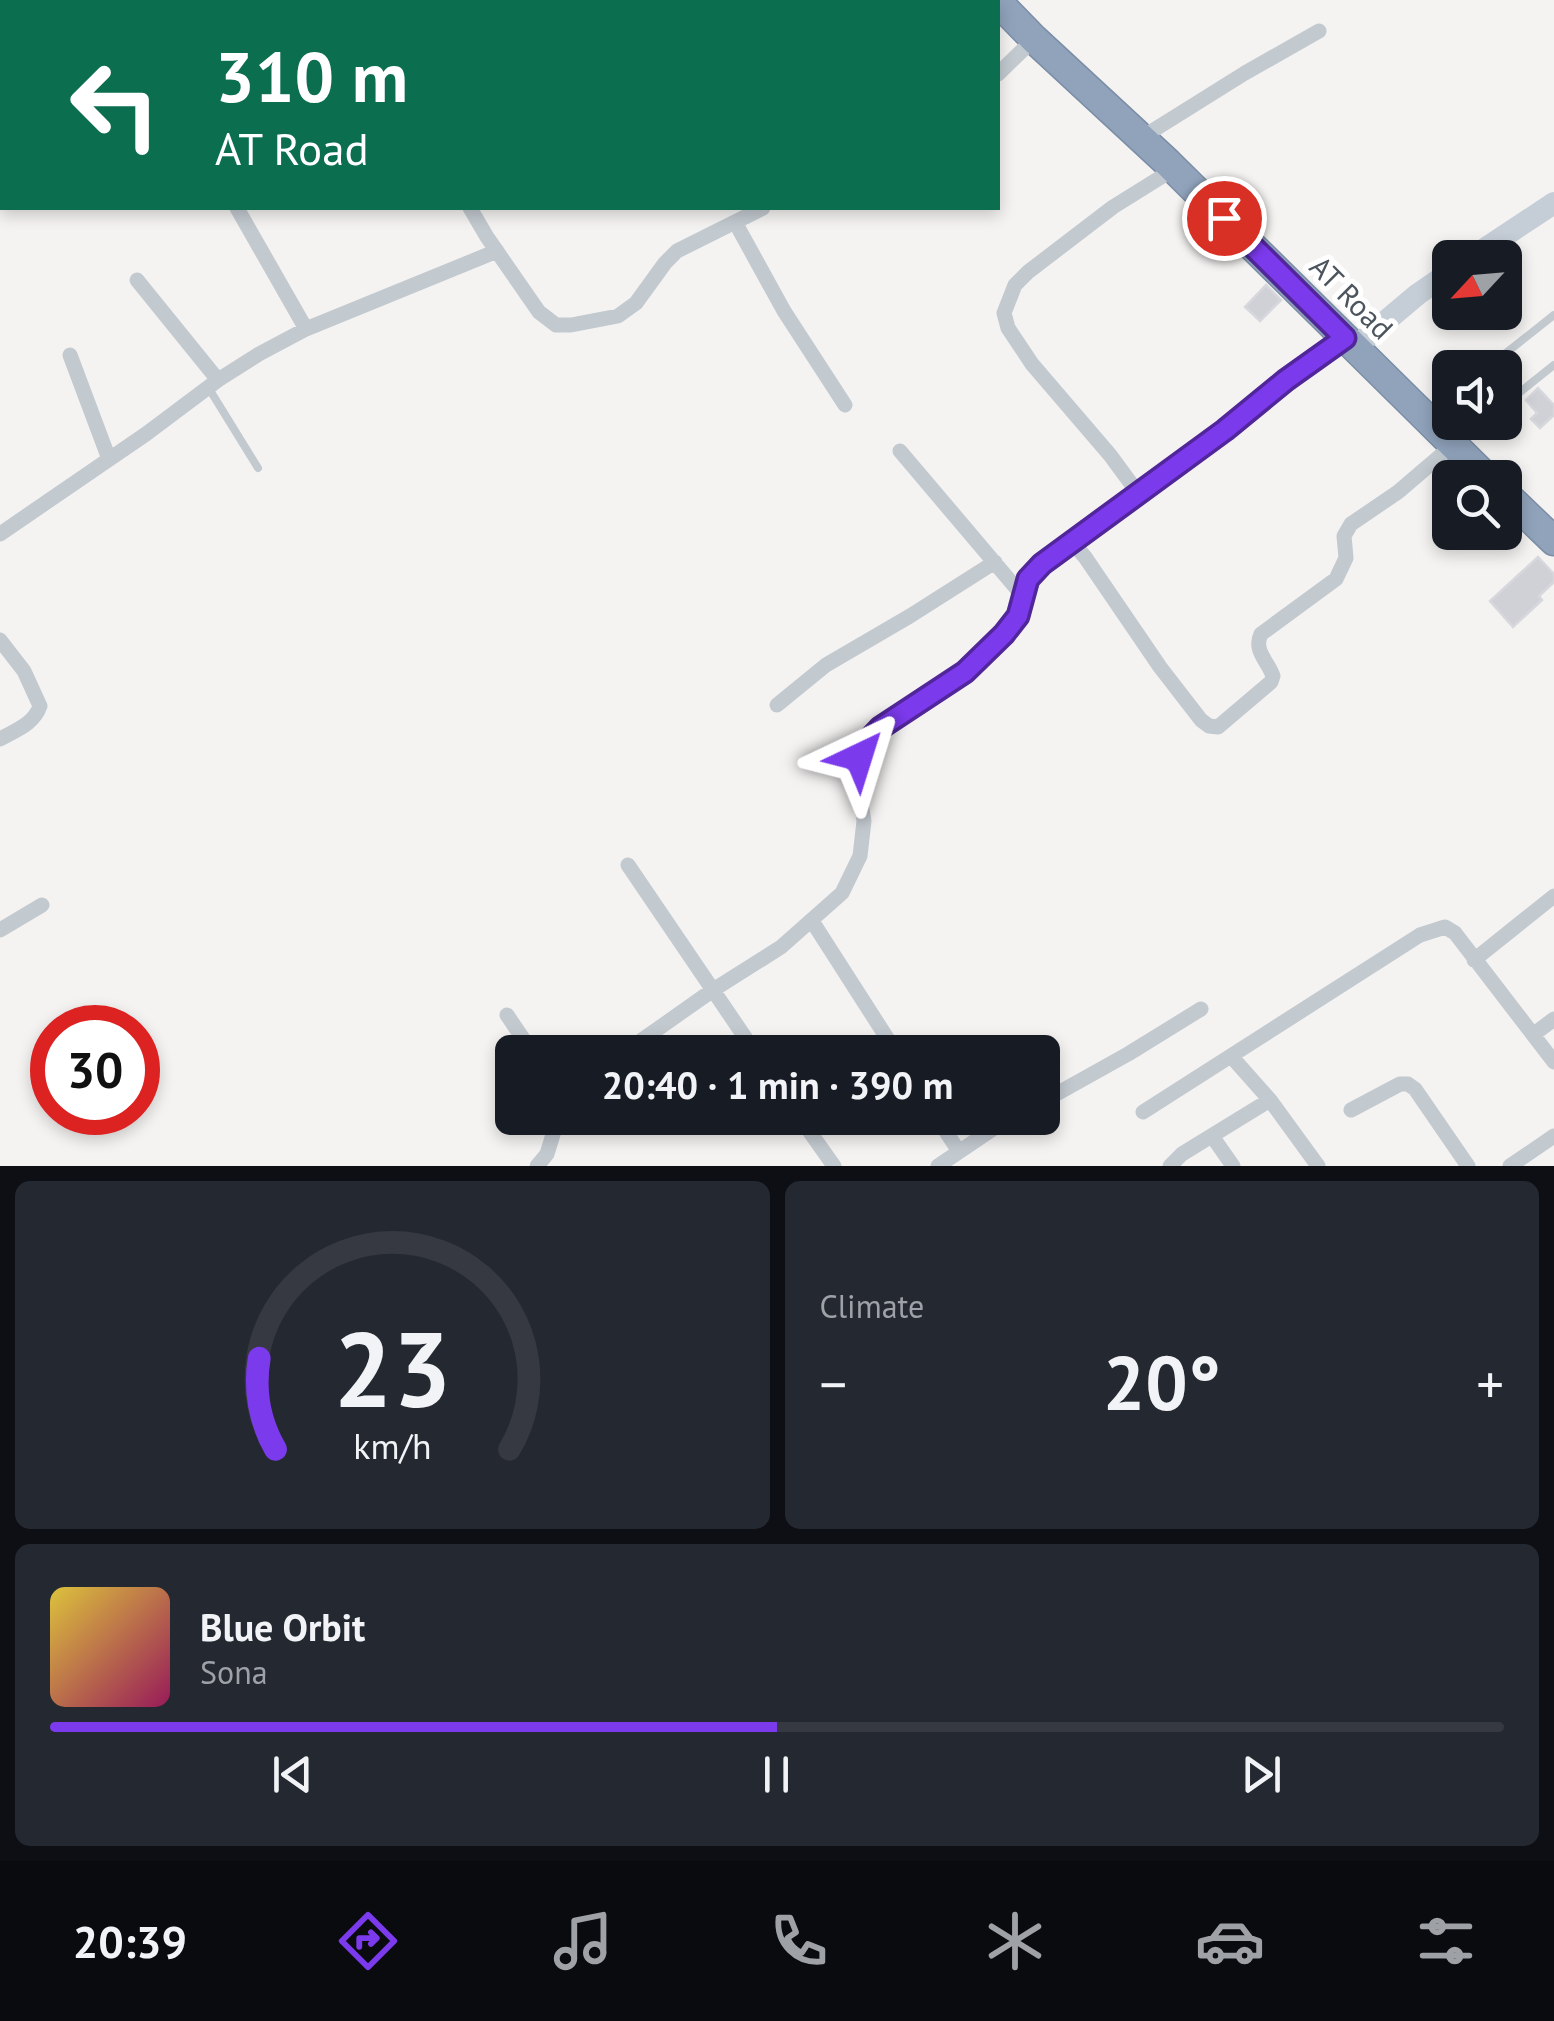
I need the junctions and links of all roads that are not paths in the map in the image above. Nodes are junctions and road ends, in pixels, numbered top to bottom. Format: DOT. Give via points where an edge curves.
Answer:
graph roads {
  1 [pos="1000,4"];
  2 [pos="1319,32"];
  3 [pos="1034,39"];
  4 [pos="1000,72"];
  5 [pos="1141,138"];
  6 [pos="1174,169"];
  7 [pos="1554,202"];
  8 [pos="239,210"];
  9 [pos="471,210"];
  10 [pos="760,210"];
  11 [pos="735,222"];
  12 [pos="1498,240"];
  13 [pos="498,251"];
  14 [pos="137,280"];
  15 [pos="1432,284"];
  16 [pos="1554,315"];
  17 [pos="306,329"];
  18 [pos="1350,343"];
  19 [pos="1510,350"];
  20 [pos="70,354"];
  21 [pos="1554,365"];
  22 [pos="213,384"];
  23 [pos="1522,390"];
  24 [pos="845,405"];
  25 [pos="1432,410"];
  26 [pos="1424,416"];
  27 [pos="1459,440"];
  28 [pos="1453,445"];
  29 [pos="900,451"];
  30 [pos="109,458"];
  31 [pos="1468,460"];
  32 [pos="258,468"];
  33 [pos="1138,493"];
  34 [pos="1522,510"];
  35 [pos="0,534"];
  36 [pos="1554,541"];
  37 [pos="1071,542"];
  38 [pos="994,562"];
  39 [pos="1022,595"];
  40 [pos="0,640"];
  41 [pos="776,705"];
  42 [pos="0,739"];
  43 [pos="628,865"];
  44 [pos="1554,896"];
  45 [pos="42,905"];
  46 [pos="812,921"];
  47 [pos="0,930"];
  48 [pos="1474,960"];
  49 [pos="713,990"];
  50 [pos="1200,1009"];
  51 [pos="506,1015"];
  52 [pos="1554,1019"];
  53 [pos="1534,1034"];
  54 [pos="520,1035"];
  55 [pos="649,1035"];
  56 [pos="744,1035"];
  57 [pos="885,1035"];
  58 [pos="1231,1056"];
  59 [pos="1554,1062"];
  60 [pos="1060,1092"];
  61 [pos="1270,1100"];
  62 [pos="1351,1110"];
  63 [pos="1143,1112"];
  64 [pos="553,1135"];
  65 [pos="812,1135"];
  66 [pos="949,1135"];
  67 [pos="982,1135"];
  68 [pos="1212,1136"];
  69 [pos="1554,1136"];
  70 [pos="958,1150"];
  71 [pos="1516,1164"];
  72 [pos="538,1166"];
  73 [pos="834,1166"];
  74 [pos="938,1166"];
  75 [pos="1170,1166"];
  76 [pos="1233,1166"];
  77 [pos="1318,1166"];
  78 [pos="1468,1166"];
  1 -- 3 [label="highway, AT Road"];
  2 -- 5 [label="street"];
  3 -- 4 [label="street"];
  3 -- 5 [label="highway, AT Road"];
  5 -- 6 [label="highway, AT Road"];
  6 -- 18 [label="highway, AT Road"];
  6 -- 33 [label="street" via="1028,272 1004,313 1032,364"];
  7 -- 12 [label="street"];
  8 -- 17 [label="street"];
  9 -- 13 [label="street"];
  10 -- 11 [label="street"];
  11 -- 13 [label="street" via="677,251 618,316 571,326 556,325 539,312"];
  11 -- 24 [label="street"];
  13 -- 17 [label="street"];
  14 -- 22 [label="street"];
  15 -- 18 [label="street"];
  16 -- 19 [label="lane"];
  17 -- 22 [label="street"];
  18 -- 26 [label="highway, AT Road"];
  18 -- 33 [label="street" via="1286,380"];
  20 -- 30 [label="street"];
  21 -- 23 [label="lane"];
  22 -- 30 [label="street"];
  22 -- 32 [label="lane"];
  25 -- 26 [label="lane"];
  26 -- 28 [label="highway, AT Road"];
  27 -- 28 [label="lane"];
  28 -- 31 [label="highway, AT Road"];
  28 -- 37 [label="street" via="1351,524 1340,574 1258,638 1272,682 1218,727 1202,720 1160,668"];
  29 -- 38 [label="street"];
  30 -- 35 [label="street"];
  33 -- 37 [label="street"];
  34 -- 36 [label="highway"];
  37 -- 39 [label="street" via="1028,579"];
  38 -- 39 [label="street"];
  38 -- 41 [label="street" via="826,665"];
  39 -- 46 [label="street" via="1018,616 965,672 865,744 856,775 864,821 860,856 842,893"];
  40 -- 42 [label="street" via="40,706 28,723"];
  43 -- 49 [label="street"];
  44 -- 48 [label="street"];
  45 -- 47 [label="street"];
  46 -- 49 [label="street"];
  46 -- 57 [label="street"];
  48 -- 53 [label="street"];
  48 -- 58 [label="street" via="1455,934 1433,929"];
  49 -- 55 [label="street"];
  49 -- 56 [label="street"];
  50 -- 60 [label="street"];
  51 -- 54 [label="street"];
  52 -- 53 [label="street"];
  53 -- 59 [label="street"];
  58 -- 61 [label="street"];
  58 -- 63 [label="street"];
  61 -- 68 [label="street"];
  61 -- 77 [label="street"];
  62 -- 78 [label="street" via="1408,1084"];
  64 -- 72 [label="street"];
  65 -- 73 [label="street"];
  66 -- 70 [label="street"];
  67 -- 70 [label="street"];
  68 -- 75 [label="street"];
  68 -- 76 [label="street"];
  69 -- 71 [label="street"];
  70 -- 74 [label="street"];
}
